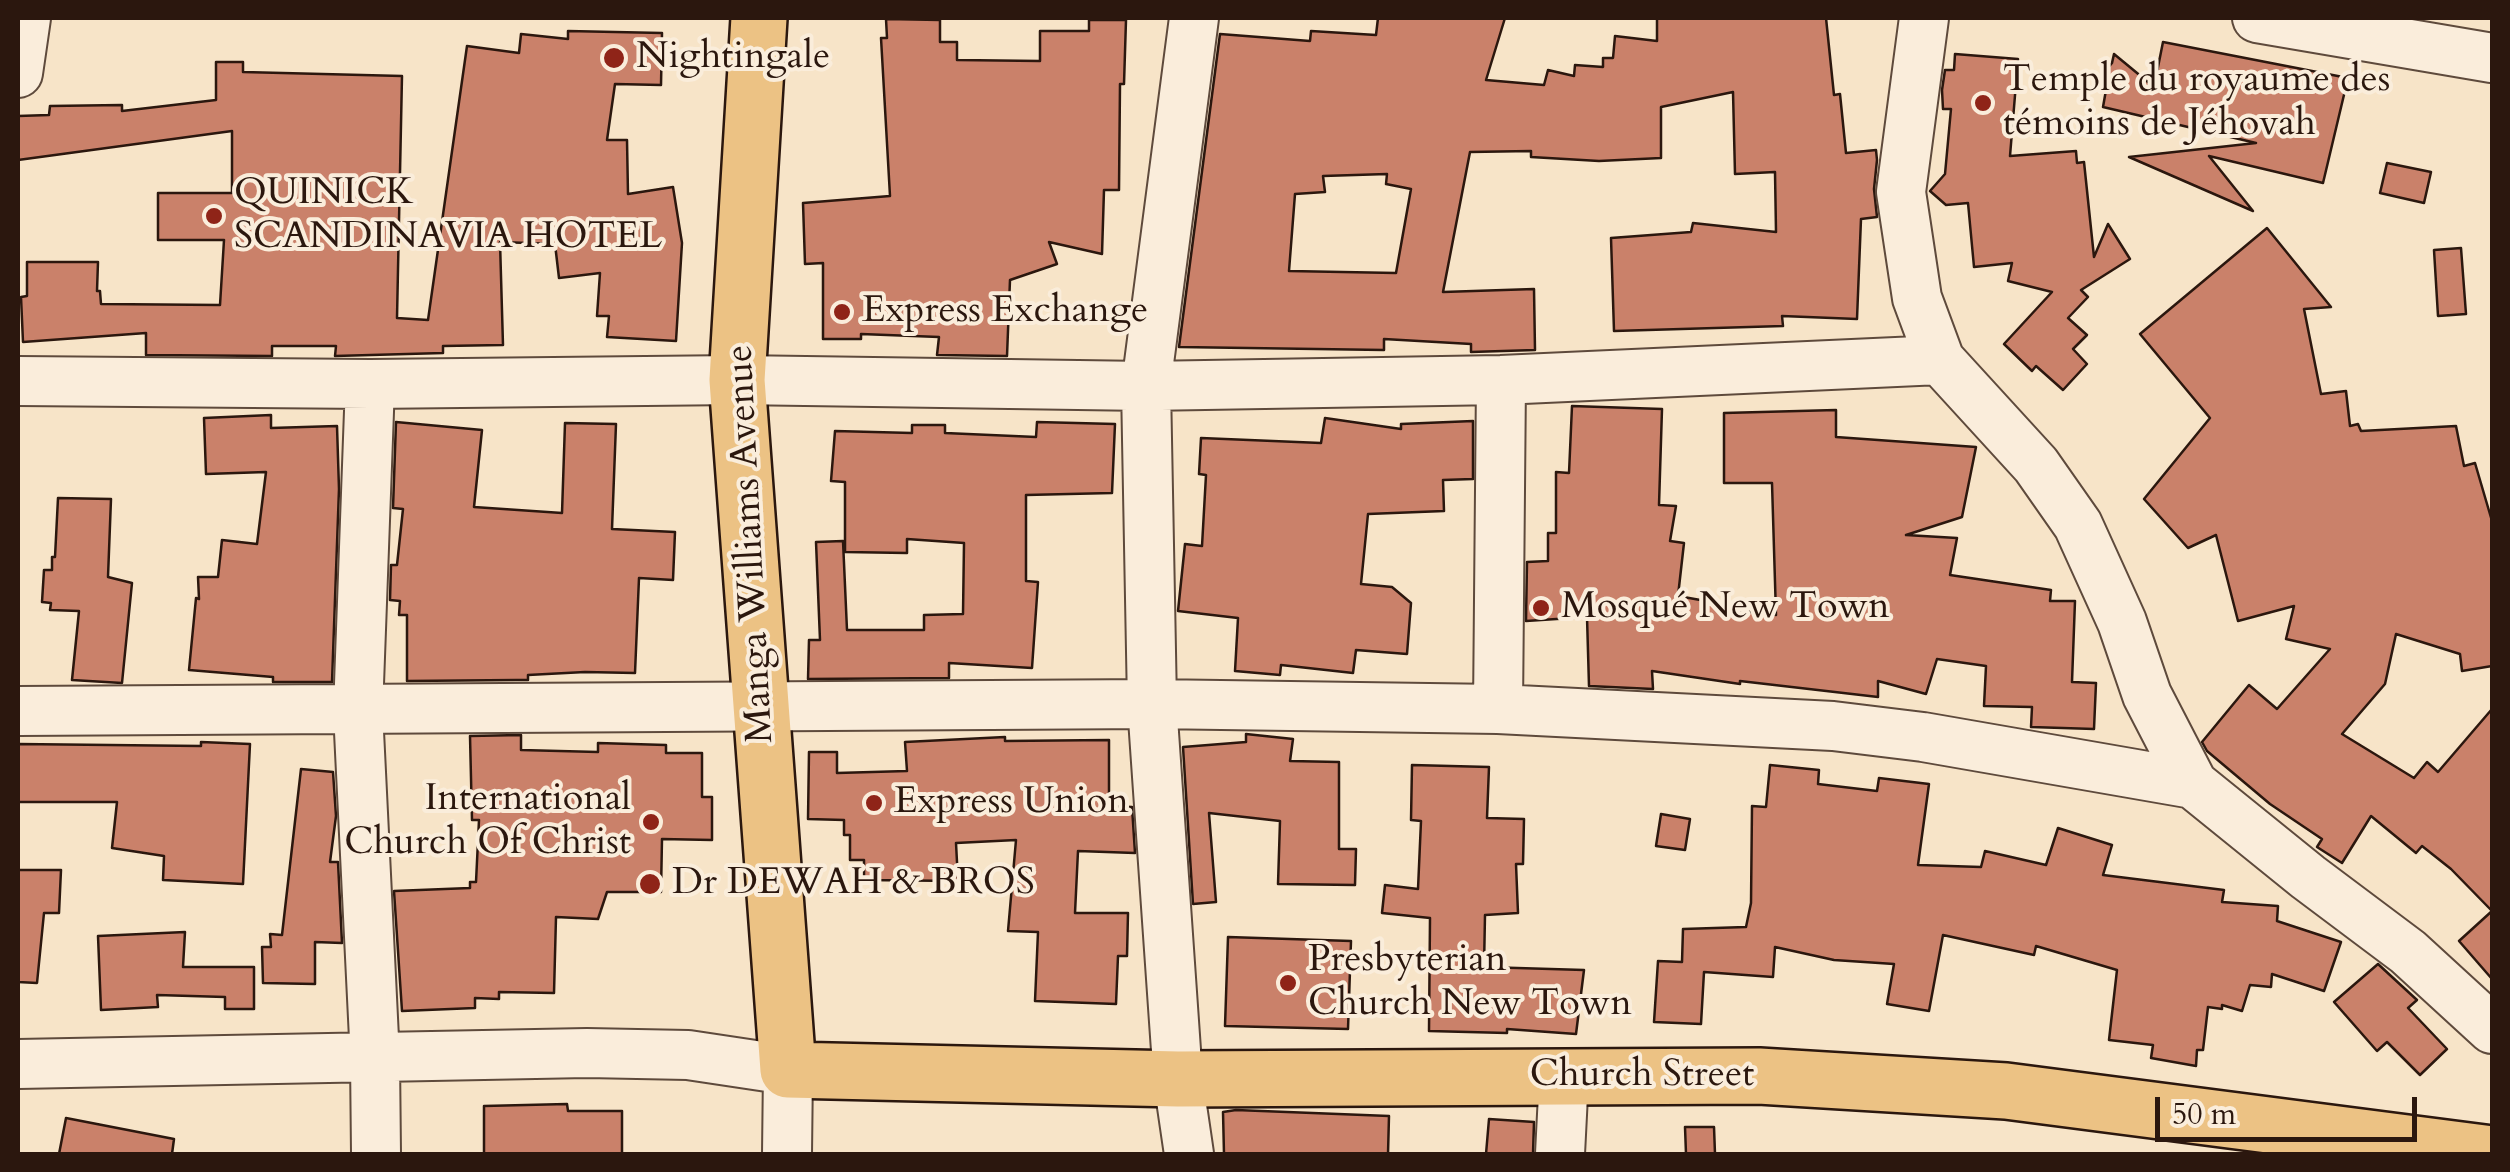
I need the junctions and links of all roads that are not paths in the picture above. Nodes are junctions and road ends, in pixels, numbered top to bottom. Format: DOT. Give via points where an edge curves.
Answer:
graph roads {
  1 [pos="26,18"];
  2 [pos="759,18"];
  3 [pos="1194,18"];
  4 [pos="1924,18"];
  5 [pos="2257,18"];
  6 [pos="2492,58"];
  7 [pos="18,73"];
  8 [pos="1940,360"];
  9 [pos="18,380"];
  10 [pos="737,380"];
  11 [pos="1500,380"];
  12 [pos="370,384"];
  13 [pos="1146,386"];
  14 [pos="1152,704"];
  15 [pos="761,707"];
  16 [pos="1498,709"];
  17 [pos="18,711"];
  18 [pos="358,711"];
  19 [pos="2193,784"];
  20 [pos="2492,1030"];
  21 [pos="374,1059"];
  22 [pos="18,1064"];
  23 [pos="788,1070"];
  24 [pos="1564,1076"];
  25 [pos="1178,1080"];
  26 [pos="376,1154"];
  27 [pos="787,1154"];
  28 [pos="1189,1154"];
  29 [pos="1560,1154"];
  30 [pos="2492,1154"];
  1 -- 7 [label="street"];
  2 -- 10 [label="main road, Manga Williams Avenue"];
  3 -- 13 [label="street"];
  4 -- 8 [label="street" via="1901,192 1917,298"];
  5 -- 6 [label="street"];
  8 -- 11 [label="street"];
  8 -- 19 [label="street" via="2036,465 2078,525 2147,695"];
  9 -- 12 [label="street"];
  10 -- 12 [label="street"];
  10 -- 13 [label="street"];
  10 -- 15 [label="main road, Manga Williams Avenue"];
  11 -- 13 [label="street"];
  11 -- 16 [label="street"];
  12 -- 18 [label="street"];
  13 -- 14 [label="street"];
  14 -- 15 [label="street"];
  14 -- 16 [label="street"];
  14 -- 25 [label="street"];
  15 -- 18 [label="street"];
  15 -- 23 [label="main road, Manga Williams Avenue"];
  16 -- 19 [label="street" via="1833,726"];
  17 -- 18 [label="street"];
  18 -- 21 [label="street"];
  19 -- 20 [label="street" via="2408,952"];
  21 -- 22 [label="street"];
  21 -- 23 [label="street" via="688,1055"];
  21 -- 26 [label="street"];
  23 -- 25 [label="main road, Church Street"];
  23 -- 27 [label="street"];
  24 -- 25 [label="main road, Church Street"];
  24 -- 29 [label="street"];
  24 -- 30 [label="main road, Church Street" via="1759,1076 2006,1090"];
  25 -- 28 [label="street"];
}
